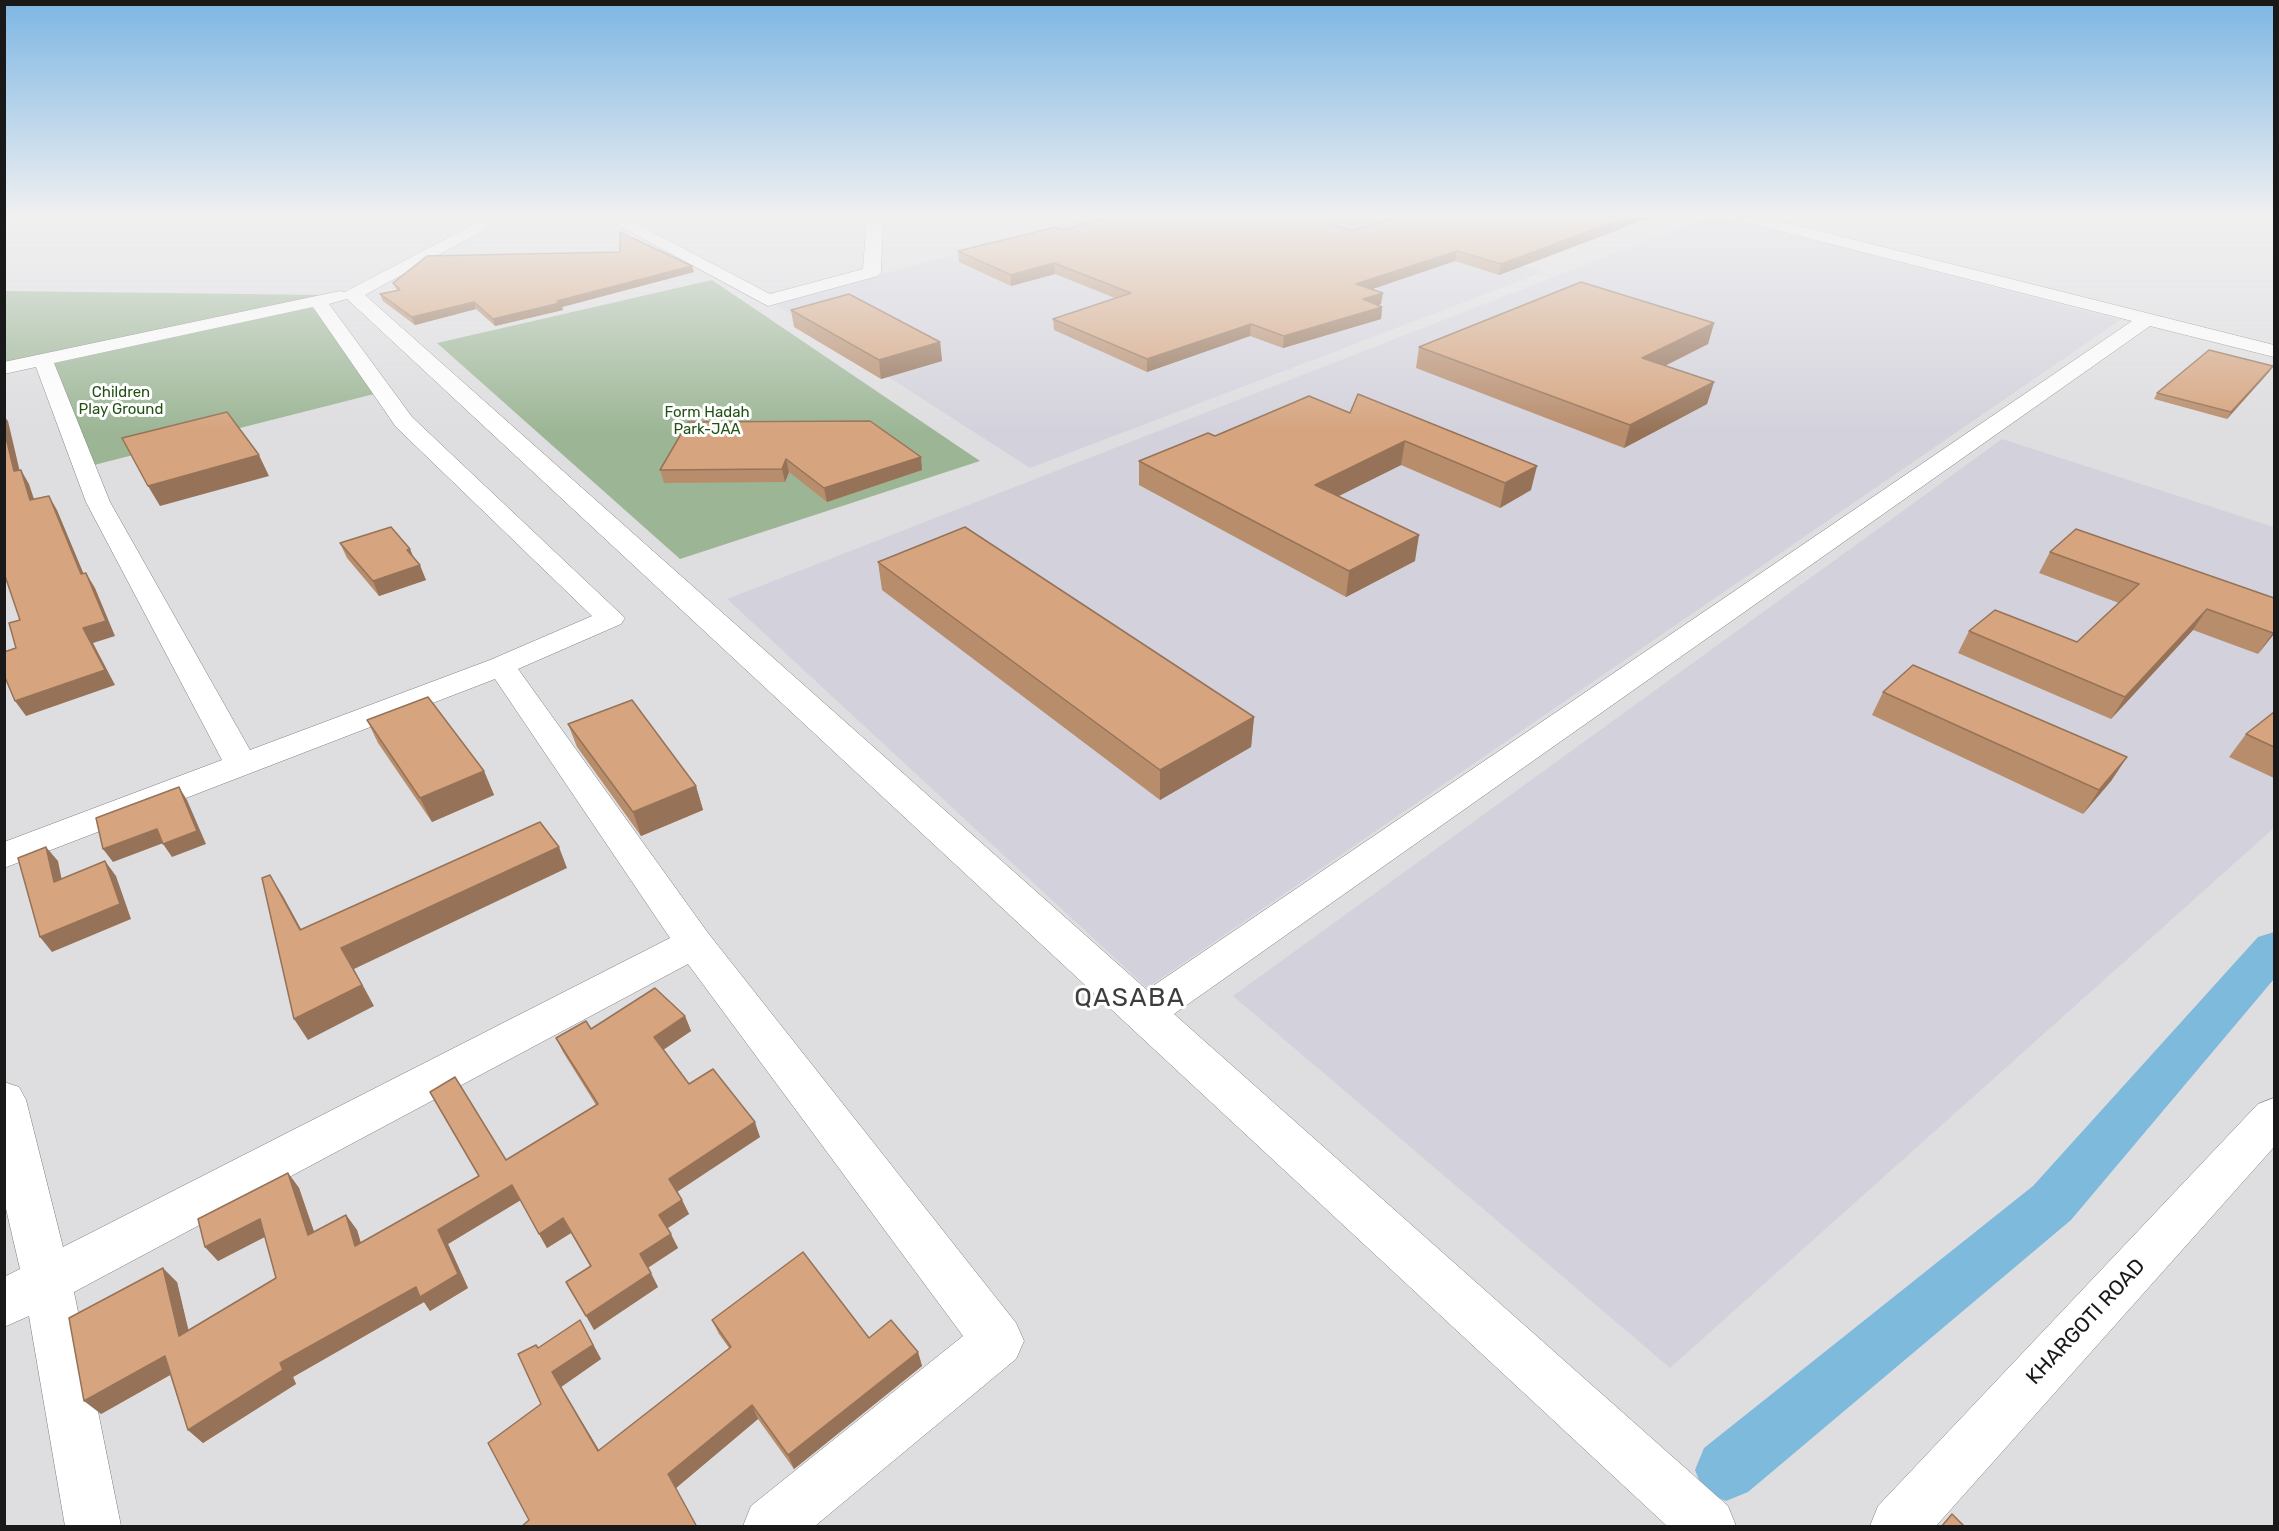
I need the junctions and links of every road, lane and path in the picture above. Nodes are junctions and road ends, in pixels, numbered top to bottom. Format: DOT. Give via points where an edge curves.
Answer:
graph roads {
  1 [pos="352,288"];
  2 [pos="746,288"];
  3 [pos="811,288"];
  4 [pos="2026,288"];
  5 [pos="336,297"];
  6 [pos="2147,319"];
  7 [pos="2274,351"];
  8 [pos="43,360"];
  9 [pos="4,368"];
  10 [pos="501,666"];
  11 [pos="242,766"];
  12 [pos="4,856"];
  13 [pos="694,943"];
  14 [pos="1143,1014"];
  15 [pos="4,1100"];
  16 [pos="2274,1117"];
  17 [pos="47,1280"];
  18 [pos="4,1303"];
  19 [pos="93,1527"];
  20 [pos="771,1527"];
  21 [pos="1708,1527"];
  22 [pos="1898,1527"];
  1 -- 5 [label="street"];
  2 -- 3 [label="street" via="768,300"];
  4 -- 6 [label="street"];
  5 -- 8 [label="street"];
  5 -- 10 [label="street" via="404,422 611,618"];
  5 -- 14 [label="street"];
  6 -- 7 [label="street"];
  6 -- 14 [label="street"];
  8 -- 9 [label="street"];
  8 -- 11 [label="street" via="98,502"];
  10 -- 11 [label="street"];
  10 -- 13 [label="street"];
  11 -- 12 [label="street"];
  13 -- 17 [label="street"];
  13 -- 20 [label="street" via="998,1341"];
  14 -- 21 [label="street"];
  15 -- 17 [label="street"];
  16 -- 22 [label="street, KHARGOTI ROAD"];
  17 -- 18 [label="street"];
  17 -- 19 [label="street"];
}
